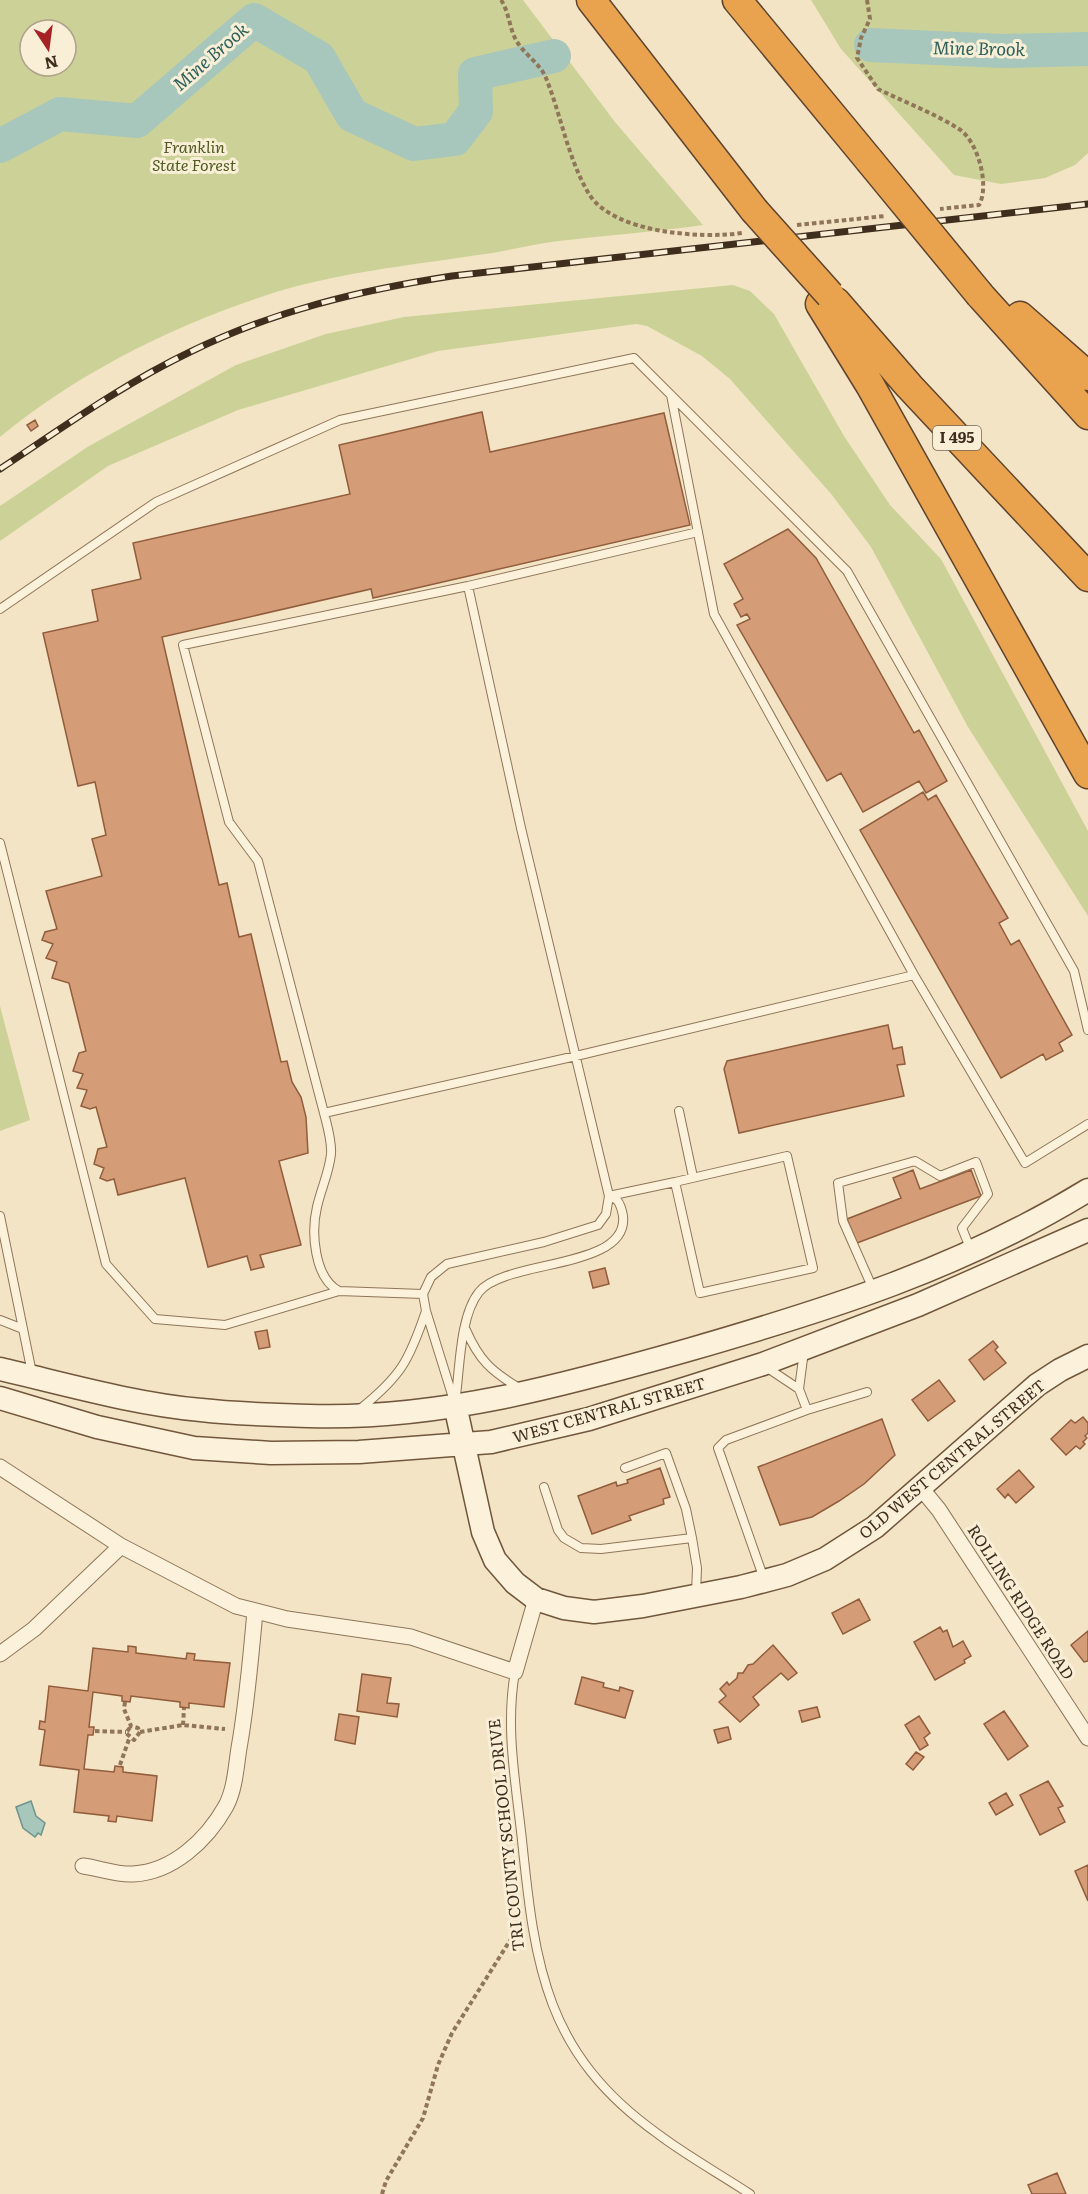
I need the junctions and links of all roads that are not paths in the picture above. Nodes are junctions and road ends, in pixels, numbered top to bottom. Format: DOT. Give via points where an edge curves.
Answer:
graph roads {
  1 [pos="591,0"];
  2 [pos="737,0"];
  3 [pos="985,292"];
  4 [pos="825,300"];
  5 [pos="1088,376"];
  6 [pos="670,394"];
  7 [pos="1088,415"];
  8 [pos="698,532"];
  9 [pos="1088,577"];
  10 [pos="468,586"];
  11 [pos="0,609"];
  12 [pos="1088,774"];
  13 [pos="0,843"];
  14 [pos="914,975"];
  15 [pos="1088,1030"];
  16 [pos="576,1056"];
  17 [pos="679,1110"];
  18 [pos="324,1113"];
  19 [pos="1088,1124"];
  20 [pos="693,1177"];
  21 [pos="675,1182"];
  22 [pos="1088,1190"];
  23 [pos="609,1196"];
  24 [pos="0,1216"];
  25 [pos="1088,1230"];
  26 [pos="972,1252"];
  27 [pos="339,1291"];
  28 [pos="875,1293"];
  29 [pos="423,1294"];
  30 [pos="426,1311"];
  31 [pos="0,1320"];
  32 [pos="465,1328"];
  33 [pos="23,1329"];
  34 [pos="804,1349"];
  35 [pos="1088,1356"];
  36 [pos="763,1364"];
  37 [pos="0,1369"];
  38 [pos="33,1377"];
  39 [pos="799,1389"];
  40 [pos="867,1392"];
  41 [pos="528,1394"];
  42 [pos="0,1398"];
  43 [pos="455,1405"];
  44 [pos="807,1410"];
  45 [pos="353,1414"];
  46 [pos="464,1445"];
  47 [pos="0,1467"];
  48 [pos="625,1468"];
  49 [pos="544,1487"];
  50 [pos="921,1488"];
  51 [pos="692,1538"];
  52 [pos="121,1546"];
  53 [pos="765,1581"];
  54 [pos="696,1596"];
  55 [pos="536,1599"];
  56 [pos="255,1611"];
  57 [pos="0,1654"];
  58 [pos="515,1672"];
  59 [pos="1088,1738"];
  60 [pos="83,1866"];
  61 [pos="750,2194"];
  1 -- 4 [label="highway, I 495, bridge" via="718,165 750,221"];
  2 -- 3 [label="highway, bridge" via="869,160 896,207"];
  3 -- 5 [label="highway"];
  3 -- 7 [label="highway"];
  4 -- 9 [label="highway, I 495"];
  4 -- 12 [label="highway"];
  6 -- 8 [label="lane"];
  6 -- 11 [label="lane" via="634,358 340,420 156,502"];
  6 -- 15 [label="lane" via="846,571 1074,971"];
  8 -- 10 [label="lane"];
  8 -- 14 [label="lane" via="714,614"];
  10 -- 16 [label="lane"];
  10 -- 18 [label="lane" via="183,645 229,822 258,861"];
  13 -- 27 [label="lane" via="106,1264 155,1319 225,1325"];
  14 -- 16 [label="lane"];
  14 -- 19 [label="lane" via="1025,1163"];
  16 -- 18 [label="lane"];
  16 -- 23 [label="lane"];
  17 -- 20 [label="lane"];
  18 -- 27 [label="lane" via="332,1150 317,1208 316,1253 331,1287"];
  20 -- 21 [label="lane"];
  20 -- 21 [label="lane" via="787,1156 813,1268 700,1293"];
  21 -- 23 [label="lane"];
  22 -- 26 [label="main road"];
  23 -- 29 [label="lane" via="606,1214 598,1225 447,1264 431,1277"];
  23 -- 32 [label="lane" via="616,1200 624,1225 616,1240 584,1256 490,1282 477,1294"];
  24 -- 33 [label="lane"];
  25 -- 34 [label="main road, WEST CENTRAL STREET" via="978,1280"];
  26 -- 28 [label="main road"];
  26 -- 28 [label="lane" via="962,1228 988,1194 976,1162 940,1176 915,1161 838,1183 843,1221"];
  27 -- 29 [label="lane"];
  28 -- 41 [label="main road"];
  29 -- 30 [label="lane"];
  30 -- 43 [label="lane"];
  30 -- 45 [label="lane" via="411,1353 389,1386"];
  31 -- 33 [label="lane"];
  32 -- 41 [label="lane" via="475,1352 494,1373"];
  32 -- 43 [label="lane"];
  33 -- 38 [label="lane"];
  34 -- 36 [label="main road, WEST CENTRAL STREET"];
  34 -- 39 [label="lane"];
  35 -- 50 [label="main road, OLD WEST CENTRAL STREET" via="1037,1385"];
  36 -- 39 [label="lane"];
  36 -- 46 [label="main road, WEST CENTRAL STREET" via="589,1419"];
  37 -- 38 [label="main road"];
  38 -- 45 [label="main road" via="198,1410 311,1416"];
  39 -- 44 [label="lane"];
  40 -- 44 [label="lane"];
  41 -- 43 [label="main road"];
  42 -- 46 [label="main road, WEST CENTRAL STREET" via="194,1448 271,1453"];
  43 -- 45 [label="main road" via="411,1412"];
  43 -- 46 [label="main road, OLD WEST CENTRAL STREET"];
  44 -- 53 [label="lane" via="726,1440 718,1448"];
  46 -- 55 [label="main road, OLD WEST CENTRAL STREET" via="490,1551 514,1583"];
  47 -- 52 [label="street"];
  48 -- 51 [label="lane" via="666,1453"];
  49 -- 51 [label="lane" via="558,1530 581,1548"];
  50 -- 53 [label="main road, OLD WEST CENTRAL STREET" via="843,1549 808,1567"];
  50 -- 59 [label="street, ROLLING RIDGE ROAD"];
  51 -- 54 [label="lane"];
  52 -- 56 [label="street" via="218,1597"];
  52 -- 57 [label="street" via="34,1629"];
  53 -- 54 [label="main road, OLD WEST CENTRAL STREET"];
  54 -- 55 [label="main road, OLD WEST CENTRAL STREET" via="594,1612"];
  55 -- 58 [label="street, TRI COUNTY SCHOOL DRIVE"];
  56 -- 58 [label="street" via="411,1637"];
  56 -- 60 [label="street" via="242,1731 234,1784 226,1806 204,1838 177,1861 163,1867 132,1874"];
  58 -- 61 [label="lane, TRI COUNTY SCHOOL DRIVE" via="510,1731 529,1910 535,1952 564,2032 584,2062 633,2115"];
}
